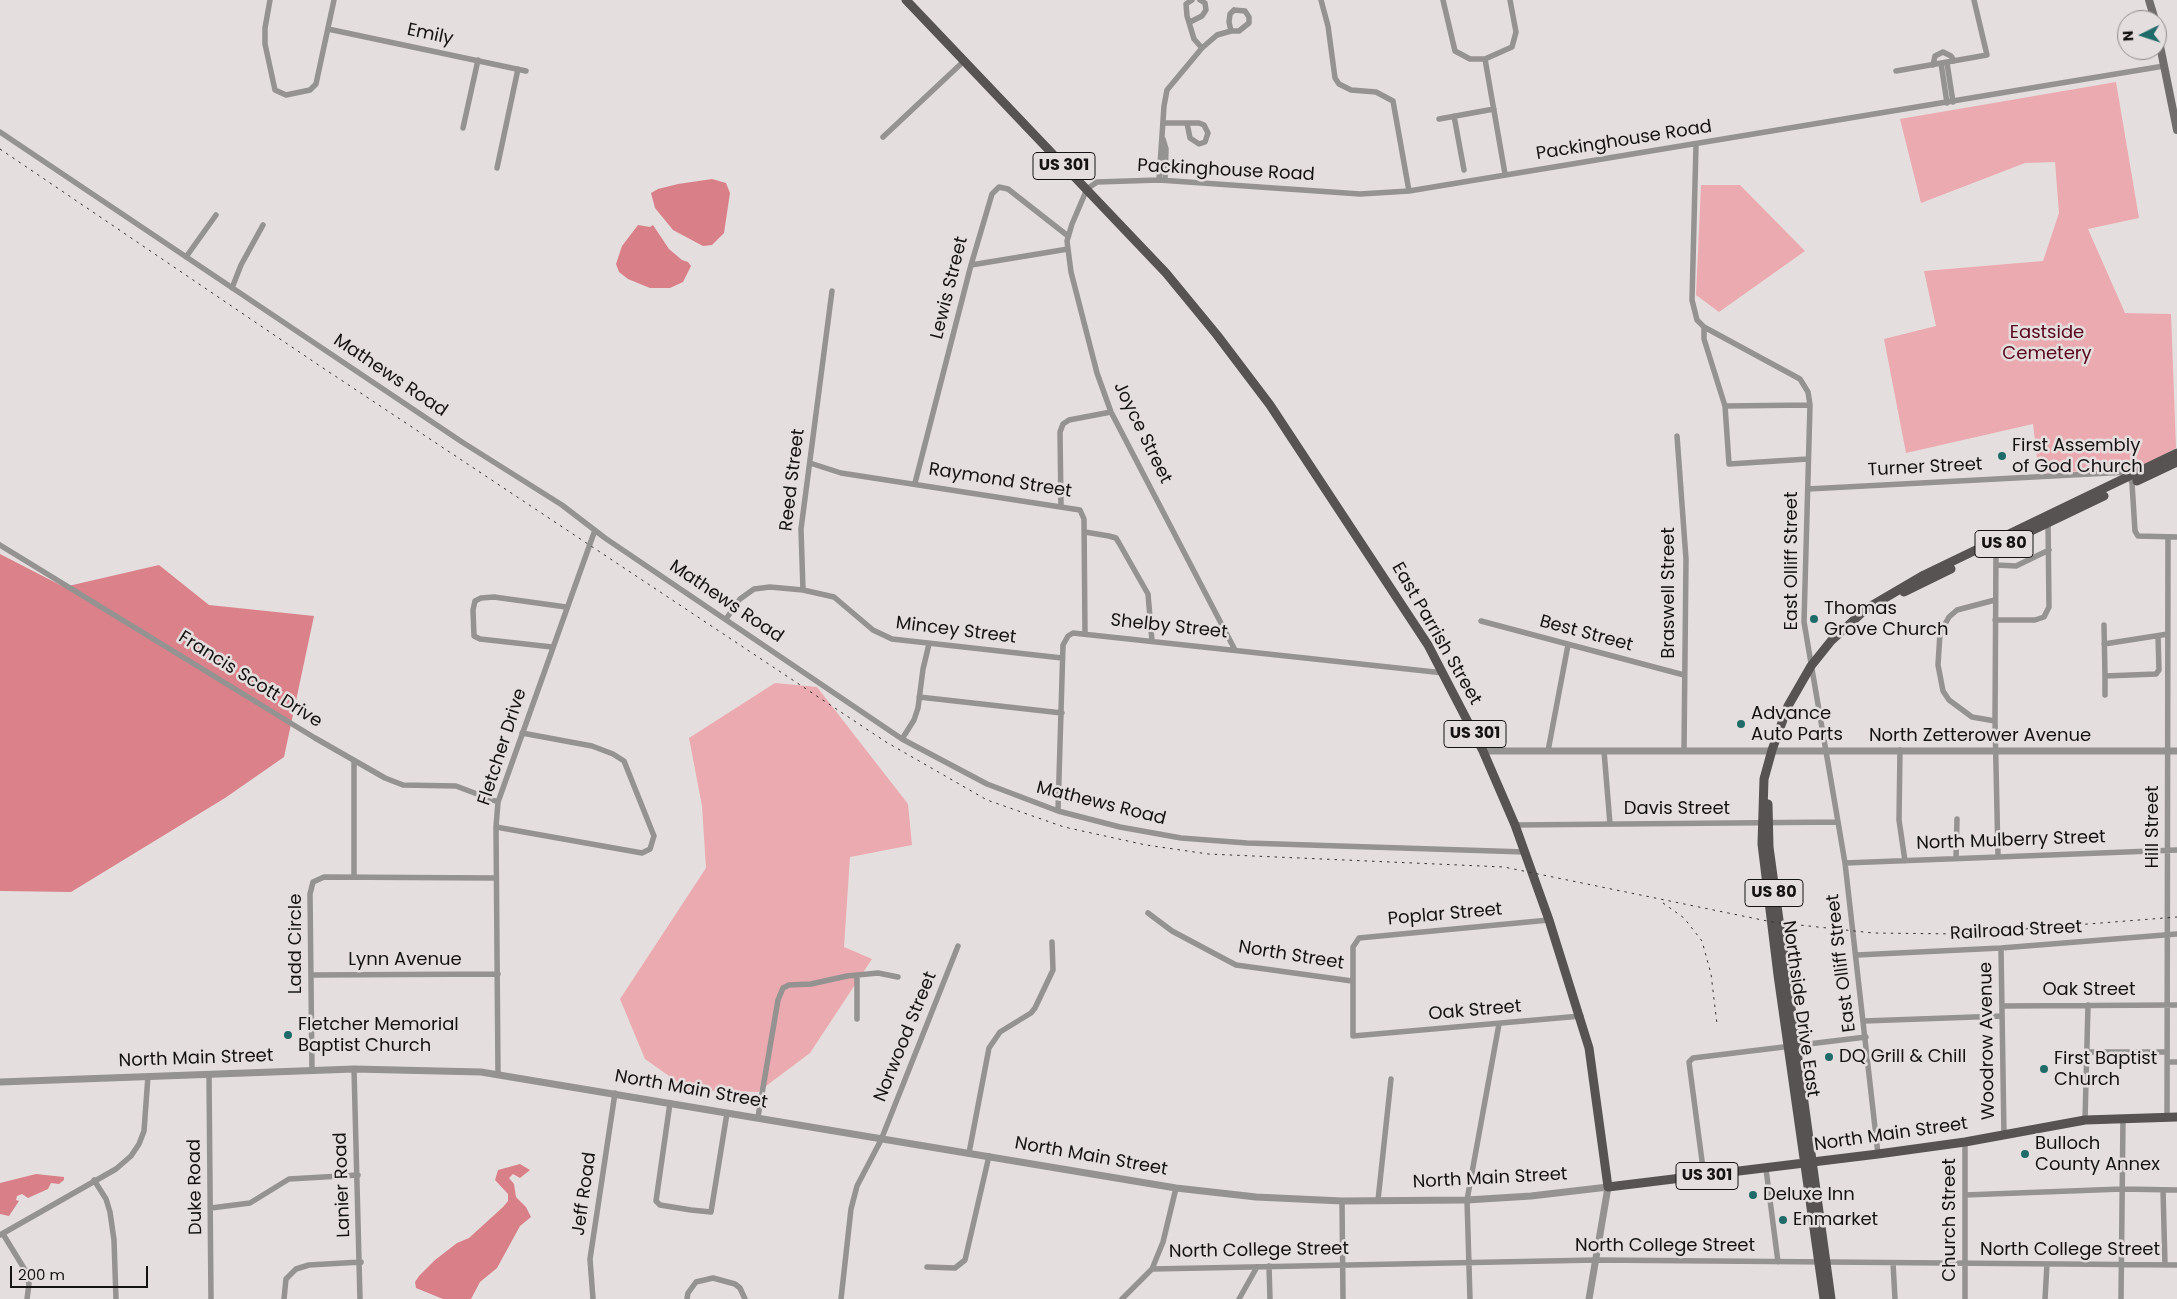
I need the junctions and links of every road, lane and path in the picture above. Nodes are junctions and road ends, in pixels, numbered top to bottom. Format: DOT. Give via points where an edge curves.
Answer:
graph roads {
  1 [pos="270,0"];
  2 [pos="334,0"];
  3 [pos="906,0"];
  4 [pos="1192,0"];
  5 [pos="1200,0"];
  6 [pos="1321,0"];
  7 [pos="1443,0"];
  8 [pos="1510,0"];
  9 [pos="1974,0"];
  10 [pos="1190,22"];
  11 [pos="328,29"];
  12 [pos="1231,31"];
  13 [pos="1202,48"];
  14 [pos="1485,59"];
  15 [pos="478,60"];
  16 [pos="2163,60"];
  17 [pos="964,61"];
  18 [pos="1954,61"];
  19 [pos="1944,63"];
  20 [pos="1933,65"];
  21 [pos="2164,66"];
  22 [pos="518,69"];
  23 [pos="526,71"];
  24 [pos="1896,71"];
  25 [pos="1950,102"];
  26 [pos="1494,109"];
  27 [pos="1454,116"];
  28 [pos="1439,119"];
  29 [pos="1164,123"];
  30 [pos="1187,123"];
  31 [pos="463,128"];
  32 [pos="2177,130"];
  33 [pos="0,132"];
  34 [pos="883,137"];
  35 [pos="1696,145"];
  36 [pos="497,168"];
  37 [pos="1464,170"];
  38 [pos="1505,174"];
  39 [pos="1162,180"];
  40 [pos="1087,189"];
  41 [pos="1409,192"];
  42 [pos="216,215"];
  43 [pos="264,225"];
  44 [pos="1068,236"];
  45 [pos="1068,249"];
  46 [pos="186,257"];
  47 [pos="970,265"];
  48 [pos="232,288"];
  49 [pos="832,291"];
  50 [pos="1704,327"];
  51 [pos="1726,406"];
  52 [pos="1810,406"];
  53 [pos="1111,412"];
  54 [pos="1677,436"];
  55 [pos="2177,453"];
  56 [pos="1808,459"];
  57 [pos="2177,462"];
  58 [pos="810,463"];
  59 [pos="2132,480"];
  60 [pos="915,483"];
  61 [pos="1808,489"];
  62 [pos="1061,506"];
  63 [pos="2048,520"];
  64 [pos="595,530"];
  65 [pos="1084,532"];
  66 [pos="2168,537"];
  67 [pos="2177,537"];
  68 [pos="0,545"];
  69 [pos="1996,548"];
  70 [pos="2049,550"];
  71 [pos="1996,566"];
  72 [pos="802,590"];
  73 [pos="1995,600"];
  74 [pos="566,607"];
  75 [pos="726,619"];
  76 [pos="1995,620"];
  77 [pos="1481,621"];
  78 [pos="2104,625"];
  79 [pos="1085,633"];
  80 [pos="2158,636"];
  81 [pos="2168,638"];
  82 [pos="2177,640"];
  83 [pos="1152,641"];
  84 [pos="929,644"];
  85 [pos="2104,644"];
  86 [pos="1568,646"];
  87 [pos="552,647"];
  88 [pos="1235,650"];
  89 [pos="1062,658"];
  90 [pos="1812,670"];
  91 [pos="1444,674"];
  92 [pos="1684,675"];
  93 [pos="2105,676"];
  94 [pos="2105,695"];
  95 [pos="919,697"];
  96 [pos="1062,713"];
  97 [pos="1995,721"];
  98 [pos="522,733"];
  99 [pos="902,738"];
  100 [pos="1825,749"];
  101 [pos="1684,750"];
  102 [pos="1774,750"];
  103 [pos="1900,750"];
  104 [pos="1483,751"];
  105 [pos="1548,751"];
  106 [pos="1604,751"];
  107 [pos="1996,751"];
  108 [pos="2168,751"];
  109 [pos="2177,751"];
  110 [pos="354,761"];
  111 [pos="498,802"];
  112 [pos="1058,811"];
  113 [pos="1957,819"];
  114 [pos="1838,822"];
  115 [pos="1610,824"];
  116 [pos="1765,824"];
  117 [pos="1515,825"];
  118 [pos="496,827"];
  119 [pos="2169,850"];
  120 [pos="2177,850"];
  121 [pos="1525,852"];
  122 [pos="1998,856"];
  123 [pos="1956,858"];
  124 [pos="1905,860"];
  125 [pos="1845,863"];
  126 [pos="354,877"];
  127 [pos="496,878"];
  128 [pos="1148,914"];
  129 [pos="1549,920"];
  130 [pos="2177,934"];
  131 [pos="2168,935"];
  132 [pos="1052,942"];
  133 [pos="958,946"];
  134 [pos="2001,948"];
  135 [pos="1857,955"];
  136 [pos="498,974"];
  137 [pos="311,975"];
  138 [pos="857,976"];
  139 [pos="898,977"];
  140 [pos="1352,981"];
  141 [pos="2168,1004"];
  142 [pos="2177,1004"];
  143 [pos="2088,1005"];
  144 [pos="2002,1006"];
  145 [pos="1581,1016"];
  146 [pos="2002,1016"];
  147 [pos="857,1019"];
  148 [pos="1864,1021"];
  149 [pos="1498,1024"];
  150 [pos="1866,1038"];
  151 [pos="1792,1047"];
  152 [pos="2087,1052"];
  153 [pos="2167,1052"];
  154 [pos="2167,1062"];
  155 [pos="2177,1062"];
  156 [pos="354,1069"];
  157 [pos="312,1072"];
  158 [pos="209,1074"];
  159 [pos="498,1074"];
  160 [pos="148,1076"];
  161 [pos="1390,1079"];
  162 [pos="0,1082"];
  163 [pos="615,1093"];
  164 [pos="670,1103"];
  165 [pos="726,1113"];
  166 [pos="758,1117"];
  167 [pos="2123,1118"];
  168 [pos="2167,1118"];
  169 [pos="2177,1118"];
  170 [pos="2085,1120"];
  171 [pos="2004,1134"];
  172 [pos="881,1140"];
  173 [pos="1965,1142"];
  174 [pos="969,1153"];
  175 [pos="1878,1154"];
  176 [pos="989,1156"];
  177 [pos="1809,1163"];
  178 [pos="1766,1169"];
  179 [pos="358,1175"];
  180 [pos="1704,1176"];
  181 [pos="94,1180"];
  182 [pos="1608,1187"];
  183 [pos="1176,1188"];
  184 [pos="2122,1189"];
  185 [pos="2163,1190"];
  186 [pos="2177,1190"];
  187 [pos="1965,1195"];
  188 [pos="1378,1200"];
  189 [pos="1467,1200"];
  190 [pos="1342,1201"];
  191 [pos="211,1208"];
  192 [pos="1,1235"];
  193 [pos="1596,1260"];
  194 [pos="361,1262"];
  195 [pos="1469,1262"];
  196 [pos="1778,1262"];
  197 [pos="1823,1262"];
  198 [pos="1893,1263"];
  199 [pos="1342,1264"];
  200 [pos="1965,1264"];
  201 [pos="2047,1264"];
  202 [pos="2122,1265"];
  203 [pos="2165,1265"];
  204 [pos="2177,1265"];
  205 [pos="1269,1266"];
  206 [pos="926,1267"];
  207 [pos="1257,1267"];
  208 [pos="1152,1269"];
  209 [pos="27,1299"];
  210 [pos="116,1299"];
  211 [pos="211,1299"];
  212 [pos="284,1299"];
  213 [pos="360,1299"];
  214 [pos="593,1299"];
  215 [pos="687,1299"];
  216 [pos="745,1299"];
  217 [pos="840,1299"];
  218 [pos="1122,1299"];
  219 [pos="1239,1299"];
  220 [pos="1270,1299"];
  221 [pos="1343,1299"];
  222 [pos="1470,1299"];
  223 [pos="1589,1299"];
  224 [pos="1824,1299"];
  225 [pos="1830,1299"];
  226 [pos="1895,1299"];
  227 [pos="1964,1299"];
  228 [pos="2045,1299"];
  229 [pos="2121,1299"];
  1 -- 11 [label="street" via="264,28 265,44 275,90 281,94 310,90 316,84"];
  2 -- 11 [label="street"];
  3 -- 17 [label="main road, US 301"];
  4 -- 10 [label="street" via="1186,4 1186,16"];
  5 -- 10 [label="street" via="1205,3 1206,10"];
  6 -- 41 [label="street" via="1335,78 1339,84 1351,90 1376,92 1393,101"];
  7 -- 14 [label="street" via="1455,51 1470,59"];
  8 -- 14 [label="street" via="1516,32 1512,47"];
  9 -- 18 [label="street" via="1987,55"];
  10 -- 13 [label="street" via="1194,39"];
  11 -- 15 [label="street, Emily"];
  12 -- 13 [label="street" via="1217,35"];
  13 -- 29 [label="street" via="1167,90"];
  14 -- 26 [label="street"];
  15 -- 22 [label="street, Emily"];
  15 -- 31 [label="street"];
  16 -- 21 [label="main road"];
  17 -- 34 [label="street"];
  17 -- 40 [label="main road, US 301"];
  18 -- 19 [label="street"];
  18 -- 20 [label="street" via="1949,54 1940,52 1935,56"];
  19 -- 20 [label="street"];
  19 -- 25 [label="street"];
  20 -- 24 [label="street"];
  21 -- 25 [label="street, Packinghouse Road"];
  21 -- 32 [label="main road"];
  22 -- 23 [label="street, Emily"];
  22 -- 36 [label="street"];
  25 -- 35 [label="street, Packinghouse Road"];
  26 -- 27 [label="street"];
  26 -- 38 [label="street"];
  27 -- 28 [label="street"];
  27 -- 37 [label="street"];
  29 -- 30 [label="street"];
  29 -- 39 [label="street"];
  33 -- 46 [label="street, Mathews Road"];
  35 -- 38 [label="street, Packinghouse Road"];
  35 -- 50 [label="street" via="1692,300 1698,320"];
  38 -- 41 [label="street, Packinghouse Road"];
  39 -- 40 [label="street, Packinghouse Road" via="1105,180"];
  39 -- 41 [label="street, Packinghouse Road" via="1360,194"];
  40 -- 44 [label="street, Joyce Street"];
  40 -- 91 [label="main road, East Parrish Street / US 301" via="1166,273 1218,335 1337,505"];
  42 -- 46 [label="street"];
  43 -- 48 [label="street"];
  44 -- 45 [label="street, Joyce Street"];
  44 -- 47 [label="street, Lewis Street" via="1008,189 999,186 992,194"];
  45 -- 47 [label="street"];
  45 -- 53 [label="street, Joyce Street" via="1097,373"];
  46 -- 48 [label="street, Mathews Road"];
  47 -- 60 [label="street, Lewis Street"];
  48 -- 64 [label="street, Mathews Road"];
  49 -- 58 [label="street, Reed Street"];
  50 -- 51 [label="street" via="1704,339"];
  50 -- 52 [label="street, East Olliff Street" via="1800,379 1808,392"];
  51 -- 52 [label="street"];
  51 -- 56 [label="street" via="1729,464"];
  52 -- 56 [label="street, East Olliff Street"];
  53 -- 62 [label="street" via="1063,424 1060,432"];
  53 -- 88 [label="street, Joyce Street"];
  54 -- 92 [label="street, Braswell Street" via="1686,559"];
  55 -- 59 [label="main road, Northside Drive East / US 80"];
  56 -- 61 [label="street, East Olliff Street"];
  57 -- 59 [label="main road, Northside Drive East / US 80"];
  58 -- 60 [label="street, Raymond Street" via="841,472"];
  58 -- 72 [label="street, Reed Street" via="801,528"];
  59 -- 61 [label="street, Turner Street" via="2128,472"];
  59 -- 63 [label="main road, Northside Drive East / US 80"];
  59 -- 66 [label="street" via="2138,536"];
  60 -- 62 [label="street, Raymond Street"];
  61 -- 90 [label="street, East Olliff Street" via="1804,622"];
  62 -- 65 [label="street, Raymond Street" via="1082,512"];
  63 -- 69 [label="main road, Northside Drive East / US 80"];
  63 -- 70 [label="street"];
  63 -- 90 [label="main road, Northside Drive East / US 80" via="1924,575 1883,598 1850,622"];
  64 -- 74 [label="street, Fletcher Drive"];
  64 -- 75 [label="street, Mathews Road"];
  65 -- 79 [label="street"];
  65 -- 83 [label="street" via="1116,538 1148,594"];
  66 -- 67 [label="street"];
  66 -- 81 [label="street, Hill Street"];
  68 -- 110 [label="street, Francis Scott Drive"];
  69 -- 71 [label="street"];
  69 -- 90 [label="main road, Northside Drive East / US 80" via="1891,599 1868,615"];
  70 -- 71 [label="street" via="2016,566"];
  70 -- 76 [label="street" via="2049,607 2044,617"];
  71 -- 73 [label="street"];
  72 -- 75 [label="street, Mincey Street" via="754,589 740,600"];
  72 -- 84 [label="street, Mincey Street" via="834,597 884,636"];
  73 -- 76 [label="street"];
  73 -- 97 [label="street" via="1957,610 1948,617 1940,634 1938,665 1943,691 1949,700 1972,717"];
  74 -- 87 [label="street, Fletcher Drive"];
  74 -- 87 [label="street" via="494,598 475,601 474,636"];
  75 -- 99 [label="street, Mathews Road"];
  76 -- 97 [label="street"];
  77 -- 86 [label="street, Best Street"];
  78 -- 85 [label="street"];
  79 -- 83 [label="street, Shelby Street"];
  79 -- 89 [label="street, Shelby Street" via="1068,636 1062,645"];
  80 -- 81 [label="street"];
  80 -- 85 [label="street"];
  80 -- 93 [label="street" via="2159,670 2156,674"];
  81 -- 82 [label="street"];
  81 -- 108 [label="street, Hill Street"];
  83 -- 88 [label="street, Shelby Street"];
  84 -- 89 [label="street, Mincey Street"];
  84 -- 95 [label="street"];
  85 -- 93 [label="street"];
  86 -- 92 [label="street, Best Street"];
  86 -- 105 [label="street"];
  87 -- 98 [label="street, Fletcher Drive"];
  88 -- 91 [label="street, Shelby Street"];
  89 -- 96 [label="street, Shelby Street"];
  90 -- 100 [label="street, East Olliff Street"];
  90 -- 102 [label="main road, Northside Drive East / US 80"];
  91 -- 104 [label="main road, East Parrish Street / US 301"];
  92 -- 101 [label="street, Braswell Street"];
  93 -- 94 [label="street"];
  95 -- 96 [label="street"];
  95 -- 99 [label="street" via="914,720"];
  96 -- 112 [label="street, Shelby Street"];
  97 -- 107 [label="street"];
  98 -- 111 [label="street, Fletcher Drive"];
  98 -- 118 [label="street" via="592,746 624,761 654,836 650,848 642,853"];
  99 -- 112 [label="street, Mathews Road" via="987,784"];
  100 -- 102 [label="street, North Zetterower Avenue"];
  100 -- 103 [label="street, North Zetterower Avenue"];
  100 -- 114 [label="street, East Olliff Street"];
  101 -- 102 [label="street, North Zetterower Avenue"];
  101 -- 106 [label="street, North Zetterower Avenue"];
  102 -- 116 [label="main road, Northside Drive East / US 80"];
  103 -- 107 [label="street, North Zetterower Avenue"];
  103 -- 124 [label="street" via="1899,820"];
  104 -- 105 [label="street, North Zetterower Avenue"];
  104 -- 117 [label="main road, East Parrish Street / US 301"];
  105 -- 106 [label="street, North Zetterower Avenue"];
  106 -- 115 [label="street"];
  107 -- 108 [label="street, North Zetterower Avenue"];
  107 -- 122 [label="street"];
  108 -- 109 [label="street, North Zetterower Avenue"];
  108 -- 119 [label="street, Hill Street"];
  110 -- 111 [label="street, Francis Scott Drive" via="397,784 456,786"];
  110 -- 126 [label="street"];
  111 -- 118 [label="street, Fletcher Drive"];
  112 -- 121 [label="street, Mathews Road" via="1147,832 1213,841"];
  113 -- 123 [label="street"];
  114 -- 116 [label="street, Davis Street"];
  114 -- 125 [label="street, East Olliff Street"];
  115 -- 116 [label="street, Davis Street"];
  115 -- 117 [label="street, Davis Street"];
  116 -- 151 [label="main road, Northside Drive East / US 80"];
  117 -- 121 [label="main road, East Parrish Street / US 301"];
  118 -- 127 [label="street, Fletcher Drive"];
  119 -- 120 [label="street, North Mulberry Street"];
  119 -- 122 [label="street, North Mulberry Street"];
  119 -- 131 [label="street, Hill Street"];
  121 -- 129 [label="main road, East Parrish Street / US 301"];
  122 -- 123 [label="street, North Mulberry Street"];
  123 -- 124 [label="street, North Mulberry Street"];
  124 -- 125 [label="street, North Mulberry Street"];
  125 -- 135 [label="street, East Olliff Street"];
  126 -- 127 [label="street, Ladd Circle"];
  126 -- 137 [label="street, Ladd Circle" via="324,877 313,882 310,894"];
  127 -- 136 [label="street, Fletcher Drive"];
  128 -- 140 [label="street, North Street" via="1236,966"];
  129 -- 140 [label="street, Poplar Street" via="1359,938 1353,951"];
  129 -- 145 [label="main road, East Parrish Street / US 301"];
  130 -- 131 [label="street, Railroad Street"];
  131 -- 134 [label="street, Railroad Street"];
  131 -- 141 [label="street, Hill Street"];
  132 -- 174 [label="street" via="1054,970 1035,1008 1000,1032 989,1048"];
  133 -- 172 [label="street, Norwood Street"];
  134 -- 135 [label="street, Railroad Street"];
  134 -- 144 [label="street, Woodrow Avenue"];
  135 -- 148 [label="street, East Olliff Street"];
  136 -- 137 [label="street, Lynn Avenue"];
  136 -- 159 [label="street, Fletcher Drive"];
  137 -- 157 [label="street, Ladd Circle"];
  138 -- 139 [label="street" via="878,973"];
  138 -- 147 [label="street"];
  138 -- 166 [label="street" via="783,988 778,1000"];
  140 -- 149 [label="street, Oak Street" via="1353,1036"];
  141 -- 142 [label="street, Oak Street"];
  141 -- 143 [label="street, Oak Street"];
  141 -- 153 [label="street, Hill Street"];
  143 -- 144 [label="street, Oak Street"];
  143 -- 152 [label="street"];
  144 -- 146 [label="street, Woodrow Avenue"];
  145 -- 149 [label="street, Oak Street"];
  145 -- 182 [label="main road, East Parrish Street / US 301" via="1589,1048"];
  146 -- 148 [label="street"];
  146 -- 171 [label="street, Woodrow Avenue"];
  148 -- 150 [label="street, East Olliff Street"];
  149 -- 189 [label="street"];
  150 -- 151 [label="street"];
  150 -- 175 [label="street, East Olliff Street"];
  151 -- 177 [label="main road, Northside Drive East / US 80"];
  151 -- 180 [label="street" via="1704,1056 1689,1062"];
  152 -- 153 [label="street"];
  152 -- 170 [label="street"];
  153 -- 154 [label="street, Hill Street"];
  154 -- 155 [label="street"];
  154 -- 168 [label="street, Hill Street"];
  156 -- 157 [label="street, North Main Street"];
  156 -- 159 [label="street, North Main Street"];
  156 -- 179 [label="street, Lanier Road"];
  157 -- 158 [label="street, North Main Street"];
  158 -- 160 [label="street, North Main Street"];
  158 -- 191 [label="street, Duke Road"];
  159 -- 163 [label="street, North Main Street"];
  160 -- 162 [label="street, North Main Street"];
  160 -- 181 [label="street" via="144,1131 139,1144 121,1165"];
  161 -- 188 [label="street"];
  163 -- 164 [label="street, North Main Street"];
  163 -- 214 [label="street, Jeff Road" via="590,1259"];
  164 -- 165 [label="street, North Main Street"];
  164 -- 165 [label="street" via="656,1194 660,1205 711,1212"];
  165 -- 166 [label="street, North Main Street"];
  166 -- 172 [label="street, North Main Street"];
  167 -- 168 [label="main road, North Main Street"];
  167 -- 170 [label="main road, North Main Street"];
  167 -- 184 [label="street"];
  168 -- 169 [label="main road, North Main Street"];
  170 -- 171 [label="main road, North Main Street"];
  171 -- 173 [label="main road, North Main Street"];
  172 -- 174 [label="street, North Main Street"];
  172 -- 217 [label="street, Norwood Street" via="857,1186 851,1209"];
  173 -- 175 [label="main road, North Main Street"];
  173 -- 187 [label="street, Church Street"];
  174 -- 176 [label="street, North Main Street"];
  175 -- 177 [label="main road, North Main Street"];
  176 -- 183 [label="street, North Main Street"];
  176 -- 206 [label="street" via="964,1260 955,1268"];
  177 -- 178 [label="main road, North Main Street / US 301"];
  177 -- 197 [label="main road, Northside Drive East"];
  178 -- 180 [label="main road, North Main Street / US 301"];
  178 -- 196 [label="street"];
  179 -- 191 [label="street" via="289,1179 250,1204"];
  179 -- 194 [label="street, Lanier Road"];
  180 -- 182 [label="main road, North Main Street / US 301"];
  181 -- 192 [label="street"];
  181 -- 210 [label="street" via="110,1212"];
  182 -- 189 [label="street, North Main Street"];
  182 -- 193 [label="street"];
  183 -- 190 [label="street, North Main Street" via="1256,1197"];
  183 -- 208 [label="street"];
  184 -- 185 [label="street"];
  184 -- 187 [label="street"];
  184 -- 202 [label="street"];
  185 -- 186 [label="street"];
  185 -- 203 [label="street"];
  187 -- 200 [label="street, Church Street"];
  188 -- 189 [label="street, North Main Street"];
  188 -- 190 [label="street, North Main Street"];
  189 -- 195 [label="street"];
  190 -- 199 [label="street"];
  191 -- 211 [label="street, Duke Road"];
  192 -- 209 [label="street" via="24,1270 28,1284"];
  193 -- 195 [label="street, North College Street"];
  193 -- 196 [label="street, North College Street"];
  193 -- 223 [label="street"];
  194 -- 212 [label="street" via="309,1265 296,1269 286,1279"];
  194 -- 213 [label="street, Lanier Road"];
  195 -- 199 [label="street, North College Street"];
  195 -- 222 [label="street"];
  196 -- 197 [label="street, North College Street"];
  197 -- 198 [label="street, North College Street"];
  197 -- 224 [label="main road"];
  197 -- 225 [label="main road"];
  198 -- 200 [label="street, North College Street"];
  198 -- 226 [label="street"];
  199 -- 205 [label="street, North College Street"];
  199 -- 221 [label="street"];
  200 -- 201 [label="street, North College Street"];
  200 -- 227 [label="street, Church Street"];
  201 -- 202 [label="street, North College Street"];
  201 -- 228 [label="street"];
  202 -- 203 [label="street, North College Street"];
  202 -- 229 [label="street"];
  203 -- 204 [label="street, North College Street"];
  205 -- 207 [label="street, North College Street"];
  205 -- 220 [label="street"];
  207 -- 208 [label="street, North College Street"];
  207 -- 219 [label="street"];
  208 -- 218 [label="street"];
  215 -- 216 [label="street" via="696,1282 713,1278 735,1284"];
}
